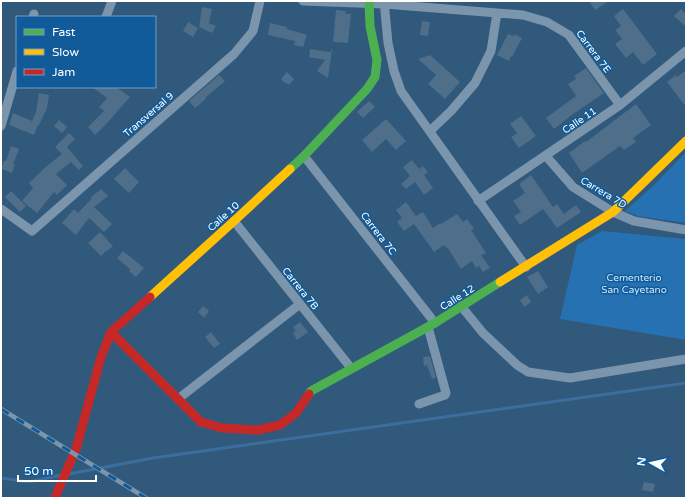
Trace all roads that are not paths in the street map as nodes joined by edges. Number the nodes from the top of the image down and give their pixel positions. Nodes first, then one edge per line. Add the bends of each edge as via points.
1 (112, 1) edge
2 (260, 1) edge
3 (303, 1) edge
4 (369, 2) edge
5 (384, 3) edge
6 (498, 14) junction
7 (106, 16) edge
8 (686, 51) edge
9 (16, 75) edge
10 (620, 105) junction
11 (1, 126) edge
12 (430, 131) junction
13 (686, 141) edge
14 (304, 156) junction
15 (546, 156) junction
16 (478, 201) junction
17 (1, 209) edge
18 (613, 212) junction
19 (234, 222) junction
20 (686, 230) edge
21 (526, 267) junction
22 (300, 304) junction
23 (461, 306) junction
24 (432, 325) junction
25 (112, 332) junction
26 (686, 359) edge
27 (351, 368) junction
28 (178, 399) junction
29 (418, 404) dead end
30 (56, 498) edge

1 - 7 street
2 - 17 street, Transversal 9 via 253,31 234,54 32,231
3 - 4 street, Carrera 7E
4 - 5 street, Carrera 7E
4 - 14 street, Calle 10 via 370,26 377,60 375,76 367,89
5 - 6 street, Carrera 7E
5 - 12 street via 388,43 401,91
6 - 10 street, Carrera 7E via 523,15 547,22 570,35
6 - 12 street via 491,51 475,83
8 - 10 street, Calle 11
9 - 11 street
10 - 15 street, Calle 11
12 - 16 street
13 - 18 street, Calle 12
14 - 19 street, Calle 10
14 - 24 street, Carrera 7C
15 - 16 street, Calle 11
15 - 18 street, Carrera 7D via 573,187
16 - 21 street
18 - 20 street, Carrera 7D via 634,220
18 - 21 street, Calle 12
19 - 22 street, Carrera 7B
19 - 25 street, Calle 10
21 - 23 street, Calle 12
22 - 27 street, Carrera 7B
22 - 28 street
23 - 24 street, Calle 12
23 - 26 street via 483,333 528,372 570,378
24 - 27 street, Calle 12
24 - 29 street, Carrera 7C via 446,393
25 - 28 street, Calle 12
25 - 30 street, Calle 10 via 101,357 76,449
27 - 28 street, Calle 12 via 311,391 296,413 280,425 258,430 222,428 201,422

